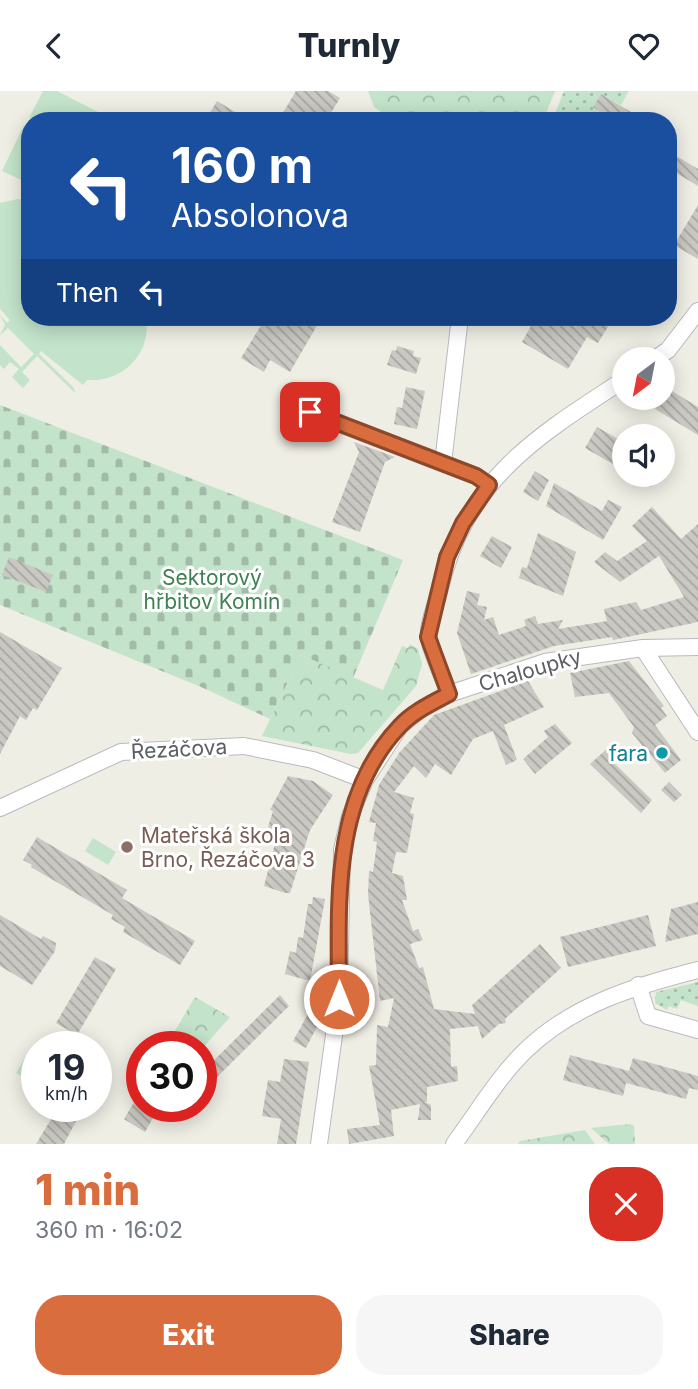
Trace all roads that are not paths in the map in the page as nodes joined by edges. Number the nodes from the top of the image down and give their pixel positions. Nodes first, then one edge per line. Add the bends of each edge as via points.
1 (698, 311) edge
2 (459, 326) edge
3 (670, 347) edge
4 (612, 388) edge
5 (290, 400) dead end
6 (443, 463) junction
7 (489, 485) junction
8 (698, 647) edge
9 (643, 648) junction
10 (449, 694) junction
11 (698, 732) edge
12 (365, 780) junction
13 (0, 808) edge
14 (698, 970) edge
15 (638, 985) junction
16 (698, 1030) edge
17 (319, 1144) edge
18 (454, 1144) edge

1 - 3 street
2 - 6 street
4 - 7 street via 522,450
5 - 6 street
6 - 7 street
7 - 10 street via 447,557 428,637
8 - 9 street, Chaloupky
9 - 10 street, Chaloupky via 545,661
9 - 11 street
10 - 12 street, Chaloupky via 400,726
12 - 13 street, Řezáčova via 313,759 244,746 121,752
12 - 17 street, Chaloupky via 342,849 339,999
14 - 15 street
15 - 16 street via 648,1016
15 - 18 street via 578,1012 526,1050

